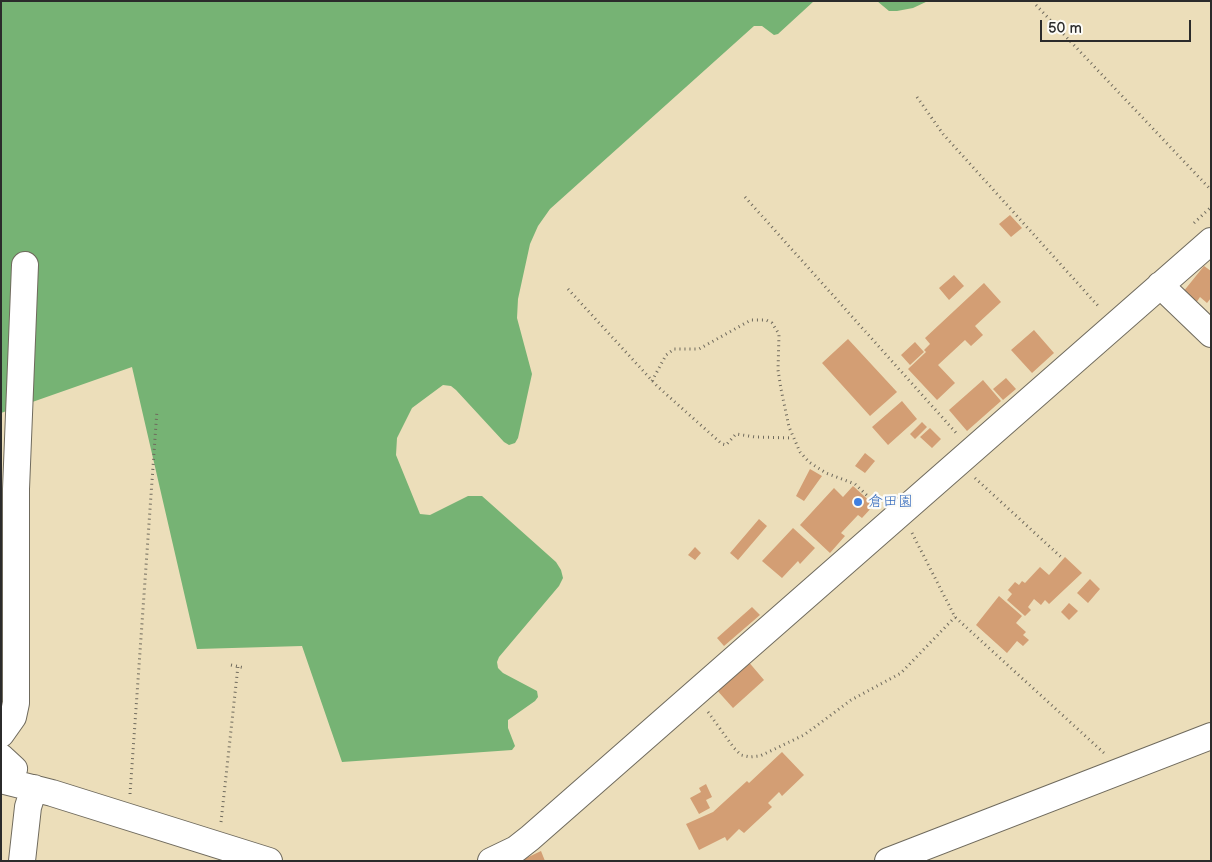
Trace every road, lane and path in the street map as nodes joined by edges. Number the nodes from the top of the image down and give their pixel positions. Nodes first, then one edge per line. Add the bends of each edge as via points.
1 (1036, 5) dead end
2 (917, 97) dead end
3 (1211, 190) edge
4 (745, 197) dead end
5 (1211, 241) edge
6 (25, 265) dead end
7 (1160, 285) junction
8 (568, 289) dead end
9 (1115, 325) junction
10 (1211, 334) edge
11 (652, 381) junction
12 (157, 410) dead end
13 (792, 438) junction
14 (965, 456) junction
15 (895, 517) junction
16 (1061, 557) dead end
17 (955, 617) junction
18 (231, 665) dead end
19 (238, 666) junction
20 (245, 668) dead end
21 (694, 694) junction
22 (1, 734) edge
23 (1211, 736) edge
24 (1, 757) edge
25 (1114, 774) junction
26 (15, 784) edge
27 (125, 816) junction
28 (216, 844) junction
29 (22, 861) edge
30 (269, 861) edge
31 (491, 861) edge
32 (888, 861) edge

1 - 3 path
2 - 9 path via 943,134
4 - 14 path
5 - 7 street
6 - 22 street via 16,490 16,703 13,717
7 - 9 street
7 - 10 street
8 - 11 path
9 - 14 street
11 - 13 path via 722,444 726,445 736,434
11 - 13 path via 670,352 699,348 751,320 766,320 779,334 779,379
12 - 27 path via 129,803
13 - 15 path via 809,462 826,473 855,484
14 - 15 street
14 - 16 path
15 - 17 path via 906,522
15 - 21 street
17 - 21 path via 901,672 851,700 804,735 760,756 750,758 741,755
17 - 25 path via 1107,755
18 - 19 path
19 - 20 path
19 - 28 path
21 - 31 street via 530,838
23 - 25 street
24 - 26 street via 14,769
25 - 32 street
26 - 27 street
26 - 29 street via 28,807
27 - 28 street
28 - 30 street

